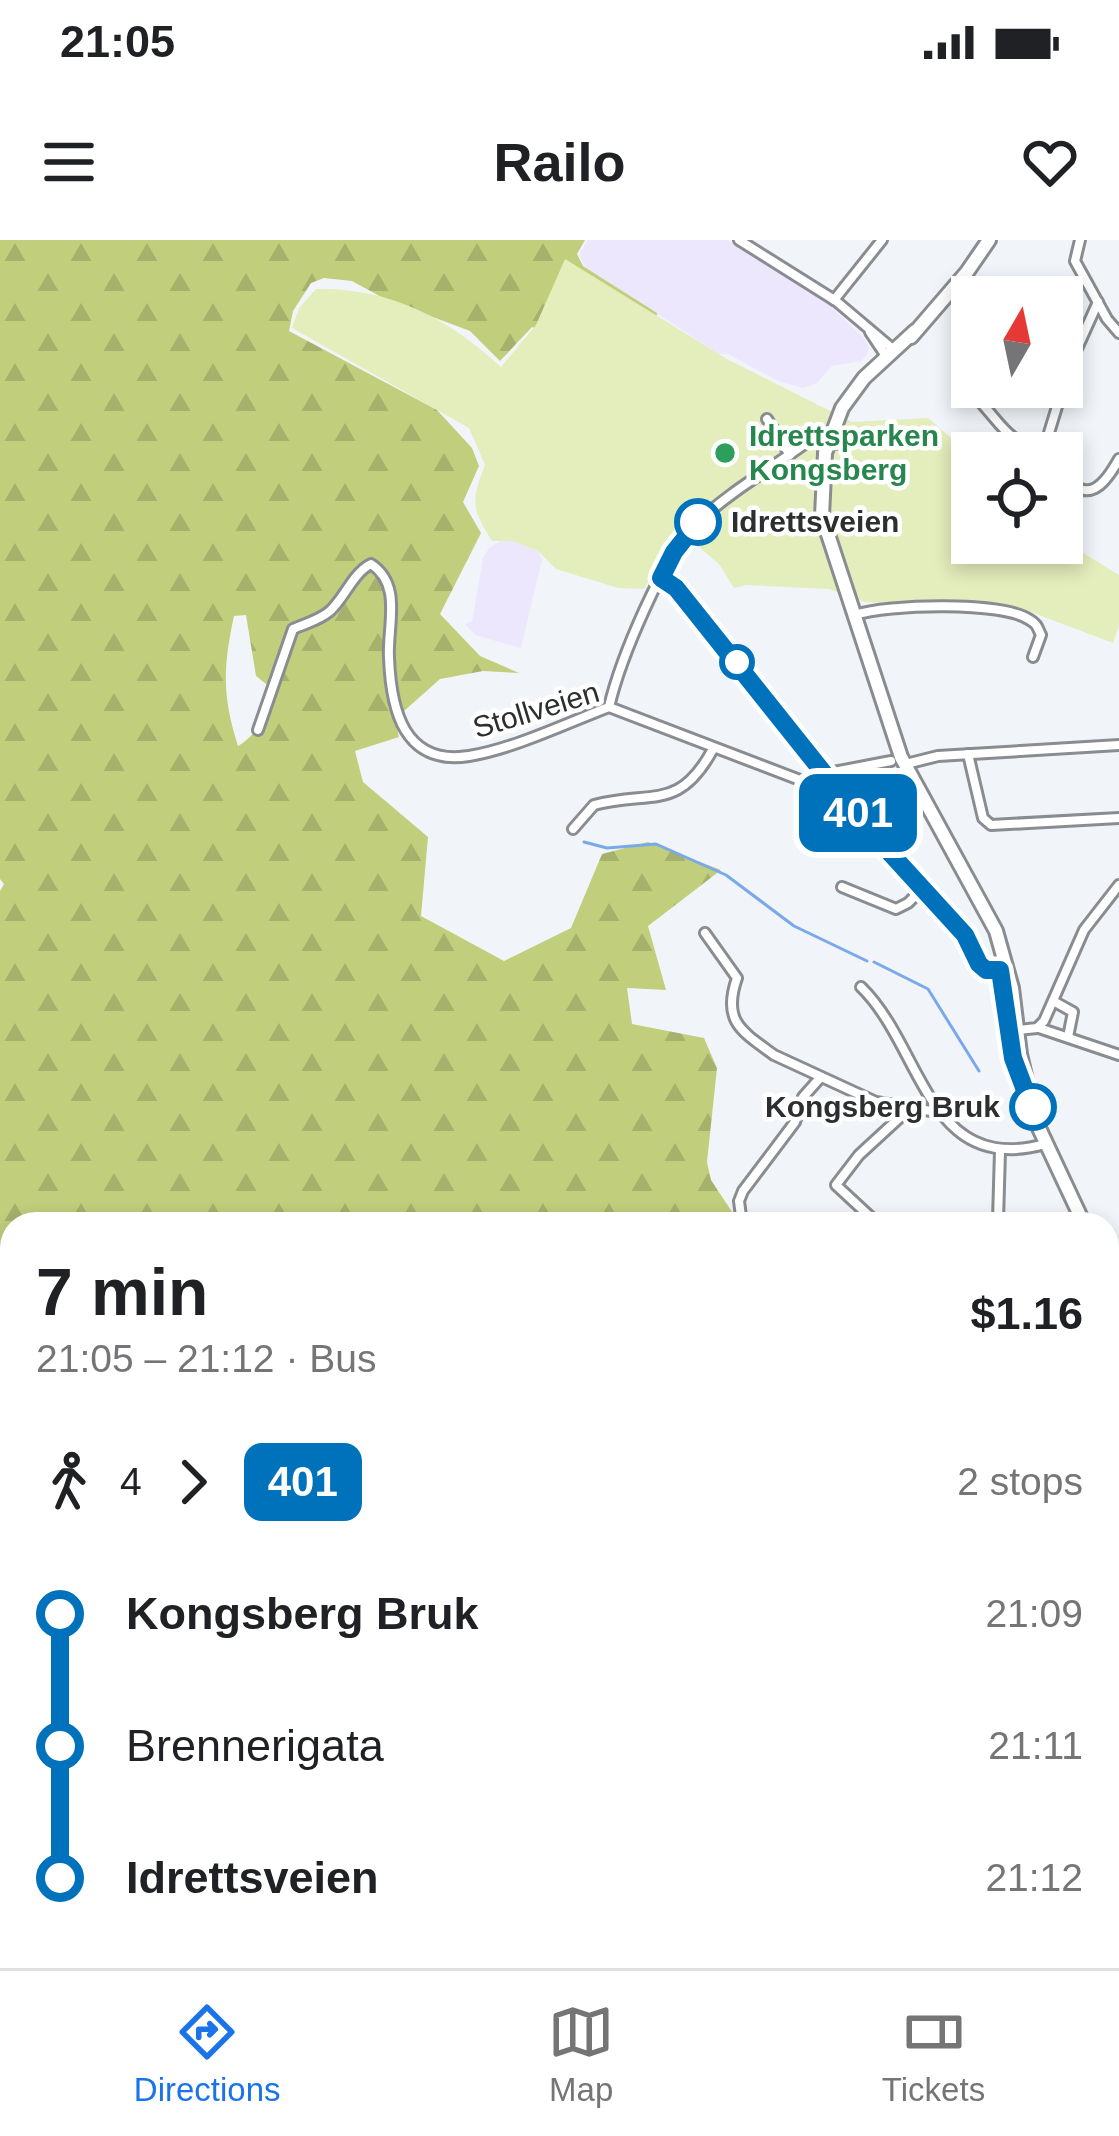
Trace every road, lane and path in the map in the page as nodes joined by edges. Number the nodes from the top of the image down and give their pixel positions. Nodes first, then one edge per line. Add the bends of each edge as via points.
1 (740, 240) edge
2 (882, 240) edge
3 (989, 240) edge
4 (1080, 240) edge
5 (835, 300) junction
6 (1098, 302) junction
7 (1083, 331) edge
8 (1119, 332) edge
9 (891, 353) junction
10 (984, 408) edge
11 (1053, 408) edge
12 (767, 419) dead end
13 (831, 443) junction
14 (790, 455) junction
15 (1119, 459) edge
16 (1083, 490) edge
17 (661, 578) junction
18 (854, 616) junction
19 (1033, 657) dead end
20 (609, 707) junction
21 (1119, 729) edge
22 (258, 730) dead end
23 (1118, 745) edge
24 (713, 749) junction
25 (968, 754) junction
26 (898, 763) junction
27 (823, 774) junction
28 (813, 785) junction
29 (1119, 818) edge
30 (573, 829) dead end
31 (870, 831) junction
32 (1119, 885) edge
33 (842, 887) dead end
34 (923, 888) junction
35 (706, 933) dead end
36 (1004, 969) junction
37 (861, 987) dead end
38 (1055, 1002) junction
39 (1037, 1028) junction
40 (1013, 1031) junction
41 (1068, 1037) junction
42 (1119, 1055) edge
43 (821, 1078) junction
44 (910, 1109) junction
45 (937, 1112) junction
46 (1046, 1144) junction
47 (1000, 1151) junction
48 (740, 1212) edge
49 (864, 1212) edge
50 (1001, 1212) edge
51 (1078, 1212) edge

1 - 5 street
2 - 5 street
3 - 9 main road
4 - 6 street via 1075,261
5 - 9 street
6 - 7 street
6 - 8 street
9 - 13 main road
10 - 11 street via 1009,437 1042,447
12 - 14 street
13 - 14 street via 814,438
13 - 18 main road via 834,553
14 - 17 street via 700,520
15 - 16 street via 1102,486
17 - 20 street
17 - 27 street
18 - 19 street via 924,606 1012,613 1037,626
18 - 26 main road
20 - 22 street, Stollveien via 466,757 417,746 404,731 390,674 388,585 371,564 316,622 293,629
20 - 24 street, Stollveien
21 - 23 street
23 - 25 street
24 - 28 street, Stollveien
24 - 30 street via 678,791 594,806
25 - 26 street
25 - 29 street via 991,825
26 - 27 street
26 - 36 main road via 984,906
27 - 28 street
27 - 31 street
28 - 31 street, Stollveien
31 - 34 street
32 - 38 street via 1070,955
33 - 34 street via 896,909
34 - 36 street via 982,968
35 - 43 street via 737,978 730,1015 775,1055
36 - 40 main road
37 - 45 street
38 - 39 street
38 - 41 street via 1073,1012
39 - 40 street
39 - 41 street
40 - 46 main road via 1018,1076
41 - 42 street
43 - 44 street
43 - 48 street via 743,1191
44 - 45 street
44 - 49 street via 836,1185
45 - 47 street
46 - 47 street
46 - 51 main road
47 - 50 street

